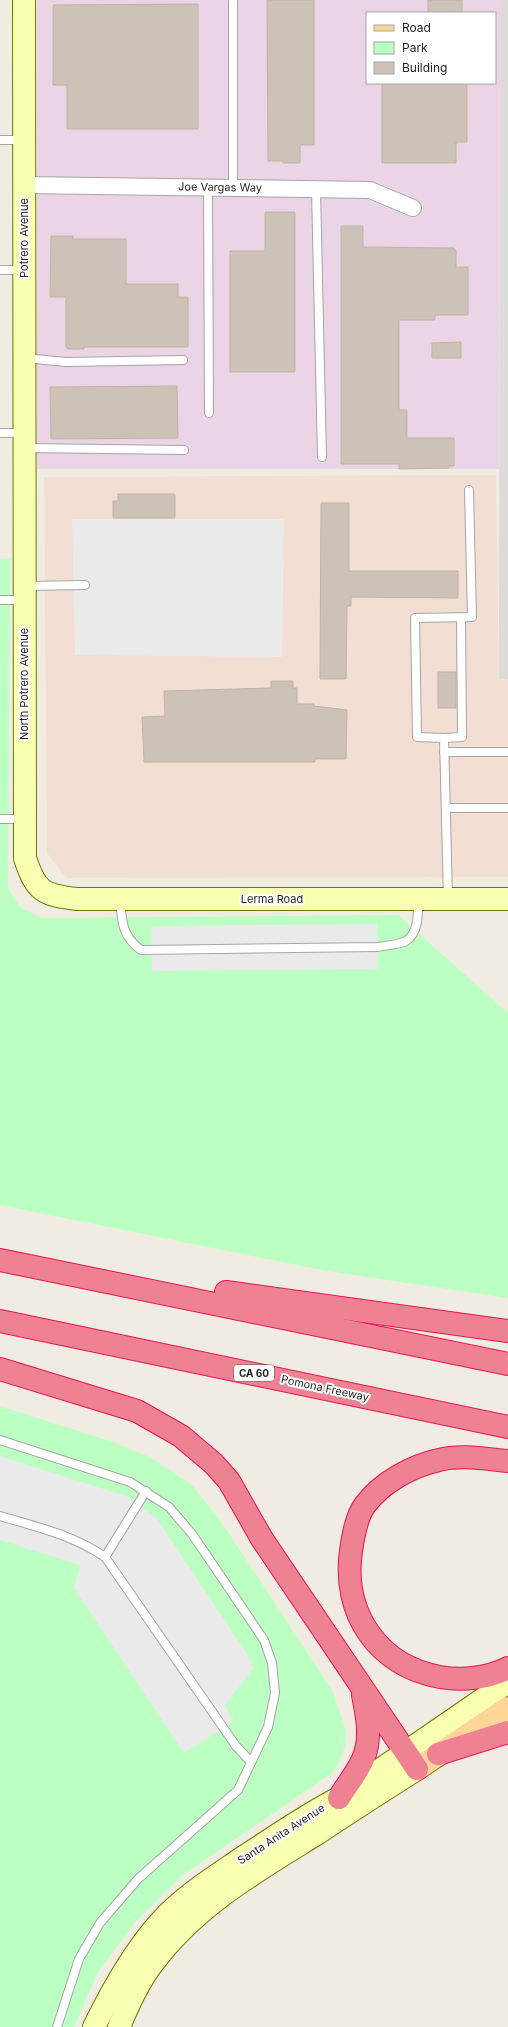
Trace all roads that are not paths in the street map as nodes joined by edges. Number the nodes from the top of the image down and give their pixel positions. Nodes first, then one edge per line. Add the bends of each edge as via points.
1 (24, 0) edge
2 (233, 2) dead end
3 (0, 140) edge
4 (24, 140) junction
5 (24, 185) junction
6 (208, 186) junction
7 (233, 187) junction
8 (316, 189) junction
9 (413, 208) dead end
10 (0, 270) edge
11 (24, 270) junction
12 (24, 358) junction
13 (183, 360) dead end
14 (209, 412) dead end
15 (0, 433) edge
16 (24, 441) junction
17 (184, 450) dead end
18 (322, 458) dead end
19 (24, 476) joint
20 (469, 490) dead end
21 (85, 585) dead end
22 (24, 593) junction
23 (0, 600) edge
24 (461, 618) junction
25 (444, 738) junction
26 (444, 752) junction
27 (508, 752) edge
28 (446, 808) junction
29 (508, 808) edge
30 (0, 819) edge
31 (25, 819) junction
32 (39, 888) joint
33 (120, 899) junction
34 (418, 899) junction
35 (448, 899) junction
36 (508, 899) edge
37 (8, 1261) edge
38 (0, 1321) edge
39 (508, 1331) edge
40 (508, 1364) edge
41 (0, 1369) edge
42 (508, 1426) edge
43 (0, 1440) edge
44 (508, 1461) edge
45 (146, 1491) junction
46 (0, 1516) edge
47 (106, 1557) junction
48 (508, 1668) edge
49 (508, 1682) edge
50 (361, 1686) junction
51 (508, 1708) edge
52 (508, 1732) edge
53 (438, 1754) junction
54 (411, 1761) junction
55 (251, 1762) junction
56 (339, 1798) junction
57 (57, 2027) edge
58 (94, 2027) edge
59 (119, 2027) edge

1 - 4 street, Potrero Avenue
2 - 7 lane
3 - 4 lane
4 - 5 street, Potrero Avenue
5 - 6 street, Joe Vargas Way
5 - 11 street, Potrero Avenue
6 - 7 street, Joe Vargas Way
6 - 14 lane
7 - 8 street, Joe Vargas Way
8 - 9 street, Joe Vargas Way via 370,190
8 - 18 lane
10 - 11 lane
11 - 12 street, Potrero Avenue
12 - 13 lane via 66,362
12 - 16 street, Potrero Avenue
15 - 16 lane
16 - 17 lane
16 - 19 street, Potrero Avenue
19 - 22 street, North Potrero Avenue
20 - 24 lane via 472,617
21 - 22 lane
22 - 23 lane
22 - 31 street, North Potrero Avenue
24 - 25 lane via 462,738
24 - 25 lane via 415,618 417,737
25 - 26 lane
26 - 27 lane
26 - 28 lane
28 - 29 lane
28 - 35 lane
30 - 31 lane
31 - 32 street, North Potrero Avenue via 25,858 31,877
32 - 33 street, Lerma Road via 54,896
33 - 34 street, Lerma Road
33 - 34 lane via 123,923 129,941 141,950 378,947 406,942 415,931
34 - 35 street, Lerma Road
35 - 36 street, Lerma Road
37 - 39 highway
37 - 40 highway
38 - 42 highway, Pomona Freeway / CA 60
41 - 50 highway via 137,1411 161,1423 198,1449 229,1481 262,1539
43 - 45 lane via 130,1482
44 - 48 highway via 472,1457 439,1459 407,1471 385,1486 365,1506 353,1536 348,1568 353,1602 363,1625 376,1645 409,1668 427,1675 452,1679 483,1677
45 - 47 lane
45 - 55 lane via 169,1507 192,1534 264,1640 272,1663 275,1693 268,1727
46 - 47 lane via 65,1535 90,1546
47 - 55 lane via 236,1746
49 - 54 street, Santa Anita Avenue
50 - 54 highway
50 - 56 highway via 368,1718 366,1748 363,1758
51 - 53 main road, Santa Anita Avenue
52 - 53 highway
53 - 54 main road, Santa Anita Avenue
54 - 56 street, Santa Anita Avenue
54 - 59 street, Santa Anita Avenue via 209,1904 178,1933 152,1964 130,2001
55 - 57 lane via 238,1790 138,1879 100,1923 79,1959
56 - 58 street, Santa Anita Avenue via 309,1814 198,1888 161,1922 132,1960

